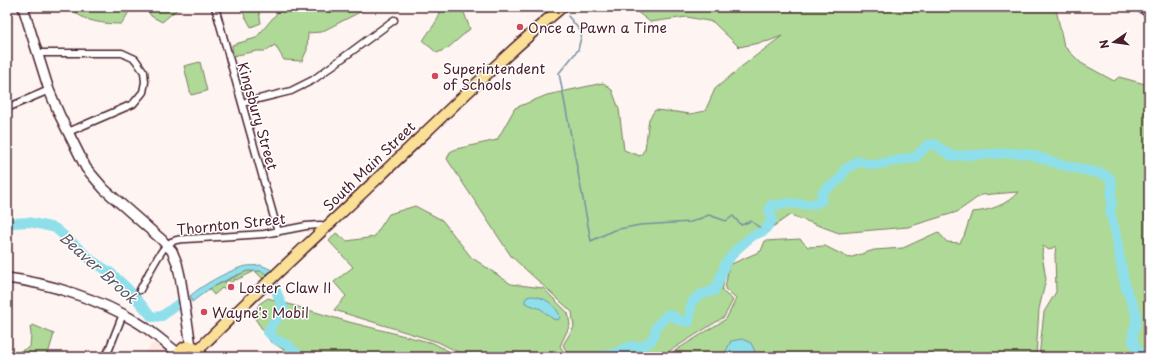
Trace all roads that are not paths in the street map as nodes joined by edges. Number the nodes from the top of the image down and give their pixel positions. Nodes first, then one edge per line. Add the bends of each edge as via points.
1 (23, 7) edge
2 (215, 7) edge
3 (562, 7) edge
4 (1138, 7) edge
5 (1149, 14) edge
6 (394, 20) dead end
7 (37, 53) junction
8 (49, 90) junction
9 (242, 103) junction
10 (7, 108) edge
11 (68, 132) junction
12 (327, 226) junction
13 (278, 232) junction
14 (167, 245) junction
15 (7, 278) edge
16 (140, 290) dead end
17 (123, 314) junction
18 (197, 351) edge
19 (178, 355) edge
20 (106, 357) edge

1 - 7 street
2 - 9 street, Kingsbury Street
3 - 12 main road, South Main Street
4 - 5 street
6 - 9 street via 307,83 291,91
7 - 8 street
7 - 11 street via 122,53 135,59 144,72 143,92 133,104
8 - 10 street
8 - 11 street
9 - 13 street, Kingsbury Street
11 - 14 street via 82,161 97,183
12 - 13 street, Thornton Street via 306,226
12 - 18 main road, South Main Street
13 - 14 street, Thornton Street via 186,238
14 - 16 street, Thornton Street
14 - 18 street via 178,269
15 - 17 street via 62,291
17 - 19 street via 139,323
17 - 20 street
18 - 19 main road, South Main Street via 184,348

